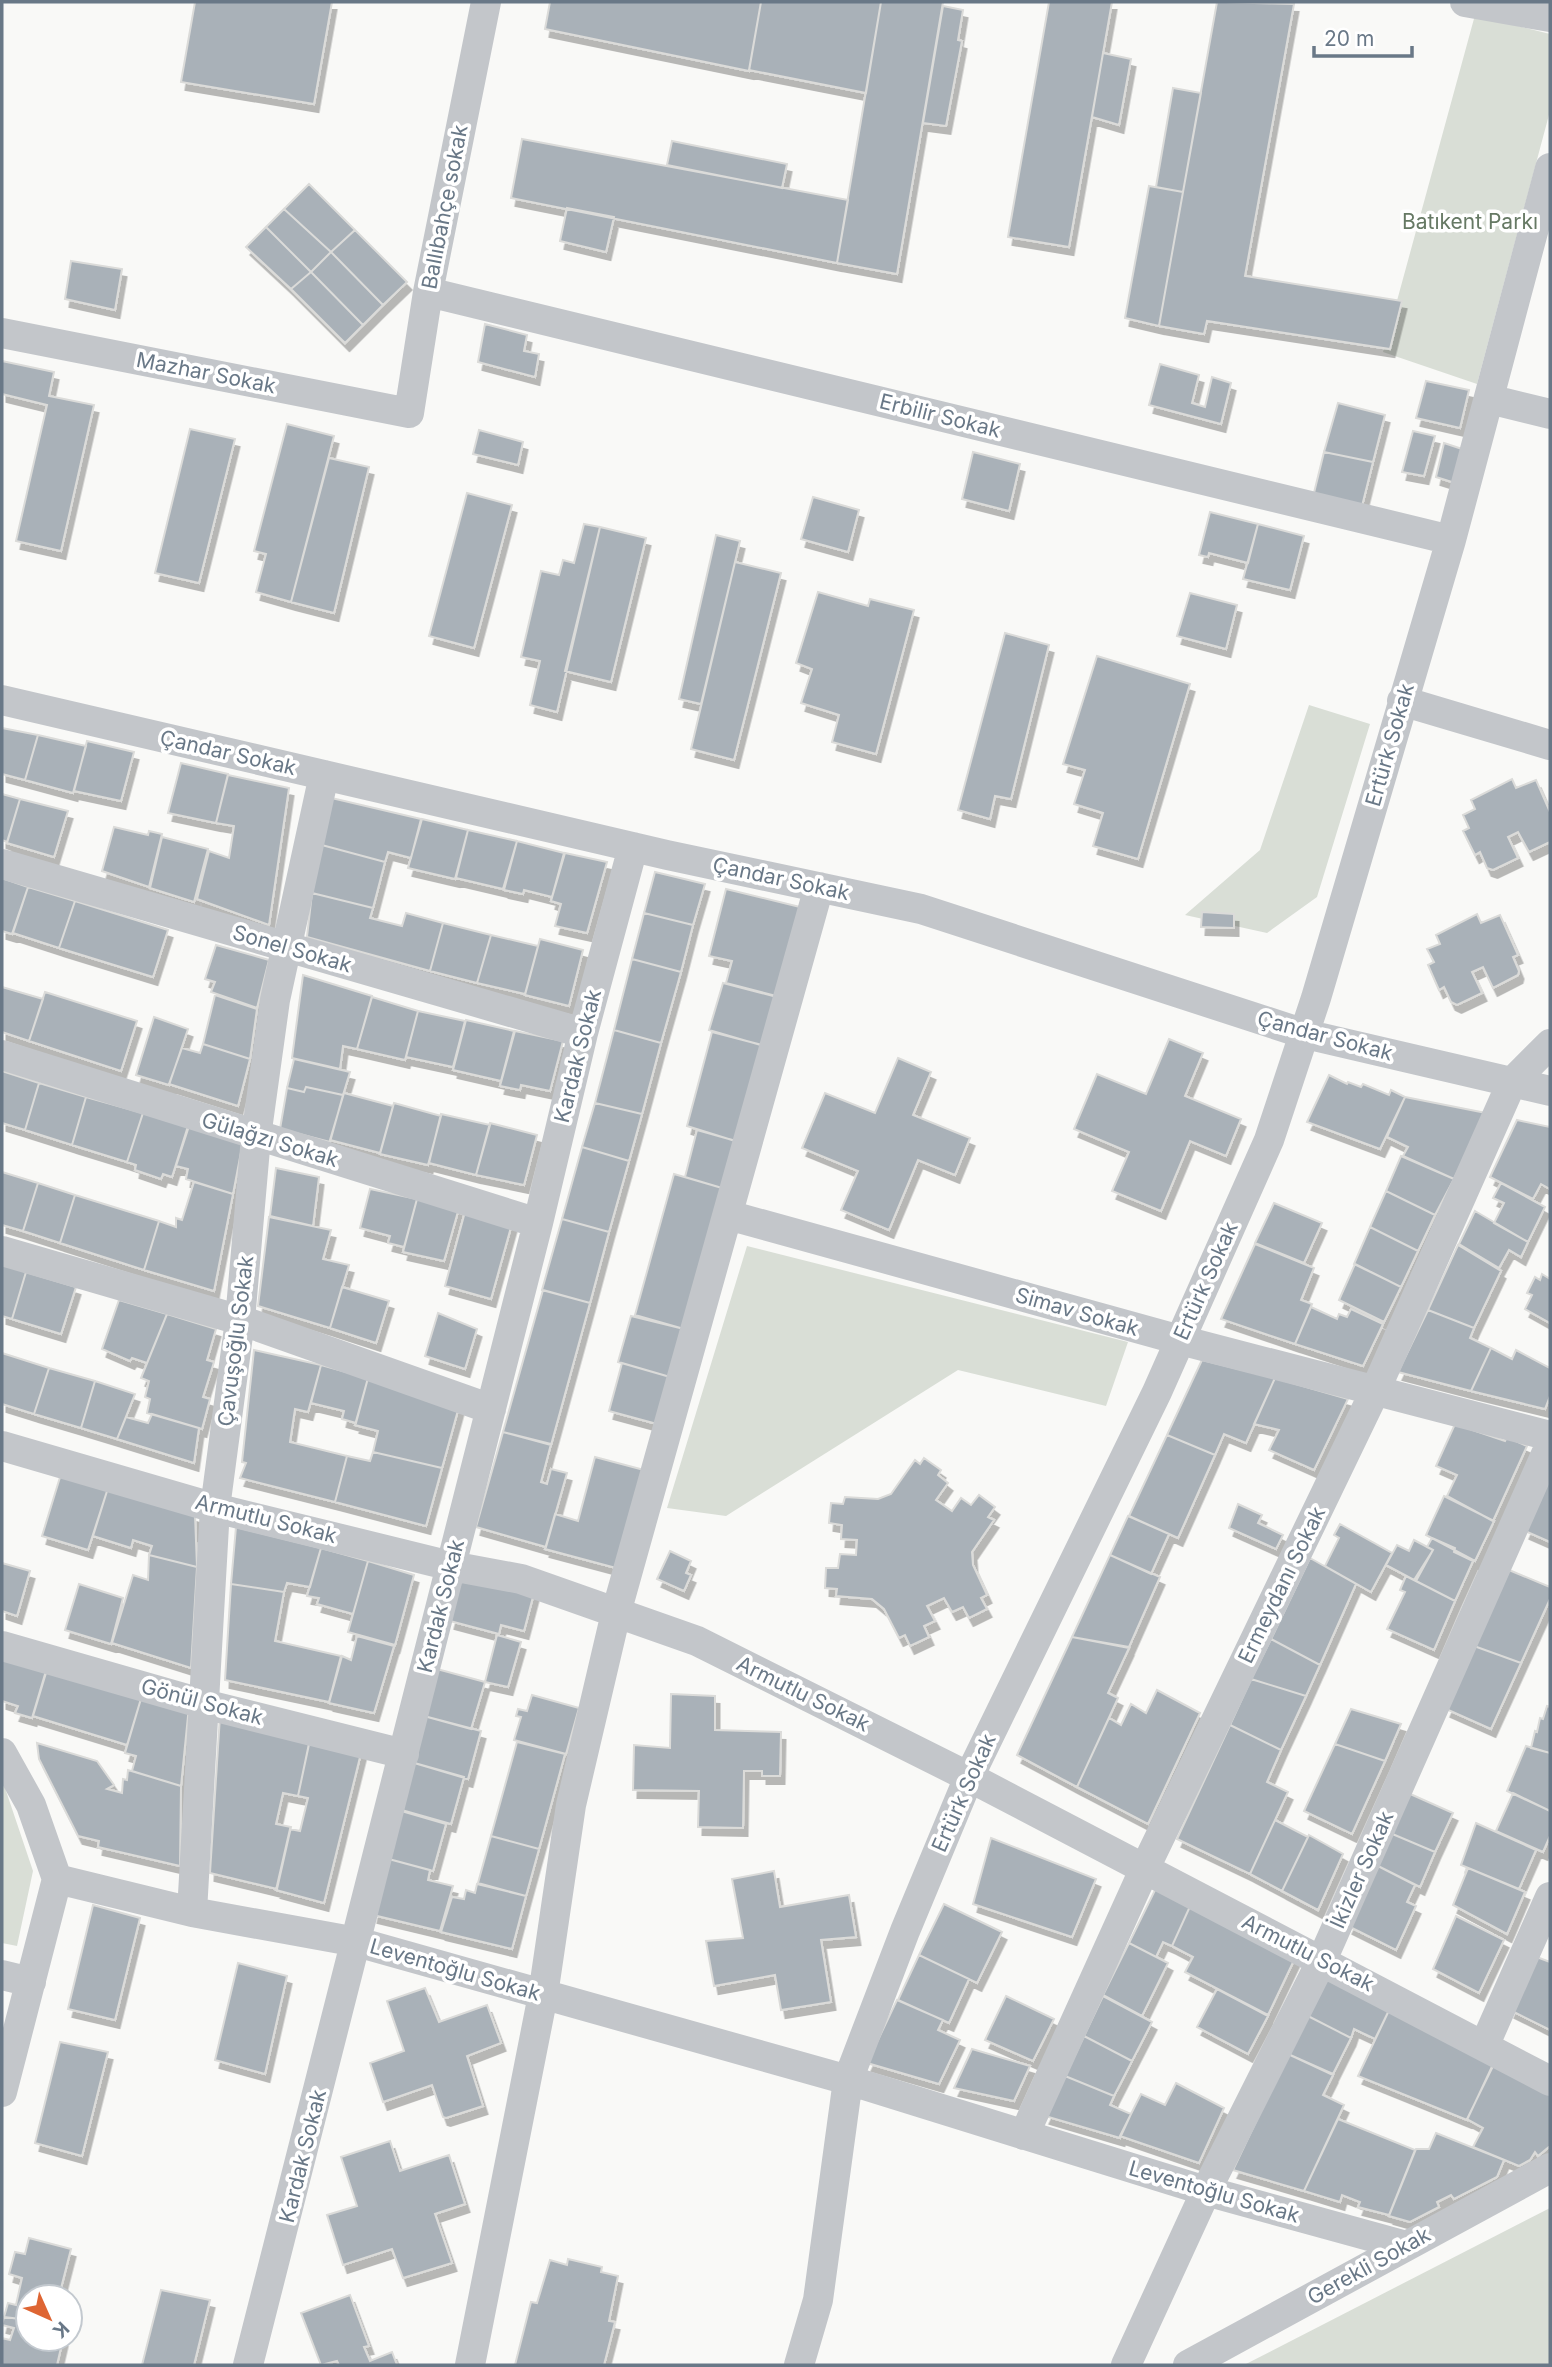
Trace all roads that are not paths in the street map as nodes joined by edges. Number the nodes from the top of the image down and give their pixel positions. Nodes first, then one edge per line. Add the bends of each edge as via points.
1 (486, 2) edge
2 (1465, 2) edge
3 (1550, 18) edge
4 (1550, 168) edge
5 (428, 292) junction
6 (2, 333) edge
7 (1489, 399) junction
8 (410, 413) joint
9 (1550, 414) edge
10 (1451, 540) junction
11 (2, 700) edge
12 (1402, 701) junction
13 (1550, 745) edge
14 (324, 775) junction
15 (633, 847) junction
16 (2, 864) edge
17 (818, 887) junction
18 (288, 948) junction
19 (583, 1033) junction
20 (1304, 1034) junction
21 (1550, 1044) edge
22 (2, 1055) edge
23 (1512, 1082) junction
24 (1550, 1091) edge
25 (256, 1137) junction
26 (728, 1215) junction
27 (538, 1223) junction
28 (2, 1251) edge
29 (240, 1320) junction
30 (1180, 1340) junction
31 (1375, 1391) junction
32 (491, 1409) junction
33 (1550, 1436) edge
34 (2, 1446) edge
35 (1550, 1446) edge
36 (215, 1507) junction
37 (452, 1566) junction
38 (616, 1613) junction
39 (2, 1646) edge
40 (204, 1704) junction
41 (2, 1753) edge
42 (404, 1754) junction
43 (969, 1777) junction
44 (1145, 1868) junction
45 (57, 1880) junction
46 (1550, 1897) edge
47 (191, 1913) junction
48 (357, 1942) junction
49 (1322, 1960) junction
50 (2, 1975) edge
51 (31, 1982) junction
52 (543, 1995) junction
53 (1485, 2044) junction
54 (848, 2080) junction
55 (1550, 2081) edge
56 (2, 2092) edge
57 (1024, 2135) junction
58 (1550, 2168) edge
59 (1206, 2191) junction
60 (1406, 2246) junction
61 (248, 2365) edge
62 (470, 2365) edge
63 (799, 2365) edge
64 (1126, 2365) edge
65 (1188, 2365) edge

1 - 5 street, Ballıbahçe sokak
2 - 3 street
4 - 7 street, Ertürk Sokak
5 - 8 street, Ballıbahçe sokak
5 - 10 street, Erbilir Sokak
6 - 8 street, Mazhar Sokak
7 - 9 street
7 - 10 street, Ertürk Sokak
10 - 12 street, Ertürk Sokak
11 - 14 street, Çandar Sokak
12 - 13 street
12 - 20 street, Ertürk Sokak
14 - 15 street, Çandar Sokak
14 - 18 street, Çavuşoğlu Sokak
15 - 17 street, Çandar Sokak
15 - 19 street, Kardak Sokak
16 - 18 street, Sonel Sokak
17 - 20 street, Çandar Sokak via 921,909
17 - 26 street
18 - 19 street, Sonel Sokak
18 - 25 street, Çavuşoğlu Sokak via 275,1000
19 - 27 street, Kardak Sokak
20 - 23 street, Çandar Sokak
20 - 30 street, Ertürk Sokak via 1269,1139
21 - 23 street, Ermeydanı Sokak
22 - 25 street, Gülağzı Sokak
23 - 24 street, Çandar Sokak
23 - 31 street, Ermeydanı Sokak
25 - 27 street, Gülağzı Sokak
25 - 29 street, Çavuşoğlu Sokak
26 - 30 street, Simav Sokak
26 - 38 street
27 - 32 street, Kardak Sokak
28 - 29 street
29 - 32 street
29 - 36 street, Çavuşoğlu Sokak
30 - 31 street, Simav Sokak
30 - 43 street, Ertürk Sokak
31 - 33 street, Simav Sokak
31 - 44 street, Ermeydanı Sokak
32 - 37 street, Kardak Sokak
34 - 36 street, Armutlu Sokak
35 - 49 street, İkizler Sokak
36 - 37 street, Armutlu Sokak
36 - 40 street, Çavuşoğlu Sokak
37 - 38 street, Armutlu Sokak via 521,1579
37 - 42 street, Kardak Sokak
38 - 43 street, Armutlu Sokak via 697,1642
38 - 52 street via 571,1805
39 - 40 street, Gönül Sokak
40 - 42 street, Gönül Sokak
40 - 47 street, Çavuşoğlu Sokak
41 - 45 street via 31,1805
42 - 48 street, Kardak Sokak
43 - 44 street, Armutlu Sokak
43 - 54 street, Ertürk Sokak
44 - 49 street, Armutlu Sokak
44 - 57 street, Ermeydanı Sokak
45 - 47 street, Leventoğlu Sokak
45 - 51 street
46 - 53 street
47 - 48 street, Leventoğlu Sokak
48 - 52 street, Leventoğlu Sokak
48 - 61 street, Kardak Sokak
49 - 53 street, Armutlu Sokak
49 - 59 street, İkizler Sokak
50 - 51 street
51 - 56 street
52 - 54 street, Leventoğlu Sokak
52 - 62 street
53 - 55 street, Armutlu Sokak
54 - 57 street, Leventoğlu Sokak
54 - 63 street, Ertürk Sokak via 818,2300
57 - 59 street, Leventoğlu Sokak
58 - 60 street, Gerekli Sokak
59 - 60 street, Leventoğlu Sokak
59 - 64 street, İkizler Sokak
60 - 65 street, Gerekli Sokak

